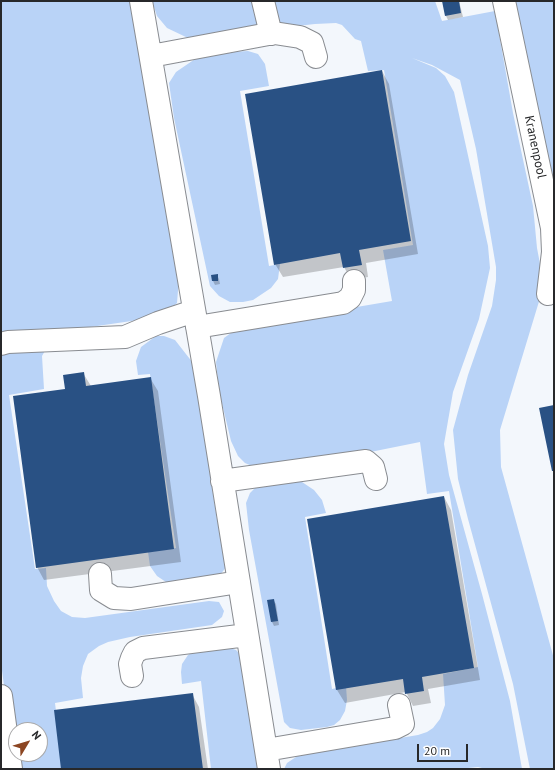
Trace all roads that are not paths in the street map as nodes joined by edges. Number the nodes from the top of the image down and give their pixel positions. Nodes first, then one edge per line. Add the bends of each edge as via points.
1 (141, 1) edge
2 (263, 1) edge
3 (504, 1) edge
4 (271, 34) junction
5 (151, 56) junction
6 (316, 57) dead end
7 (354, 281) dead end
8 (548, 294) dead end
9 (195, 319) junction
10 (1, 344) edge
11 (376, 479) dead end
12 (222, 481) junction
13 (100, 574) dead end
14 (239, 582) junction
15 (247, 635) junction
16 (132, 676) dead end
17 (1, 696) edge
18 (399, 705) dead end
19 (267, 759) edge
20 (11, 769) edge

1 - 5 street
2 - 4 street
3 - 8 street, Kranenpool via 552,228 553,252
4 - 5 street
4 - 6 street via 300,37 312,44
5 - 9 street
7 - 9 street via 354,290 350,298 343,303
9 - 10 street via 158,323 125,337
9 - 12 street
11 - 12 street via 373,467 366,461
12 - 14 street
13 - 14 street via 102,590 114,598 131,599
14 - 15 street
15 - 16 street via 143,648 135,652 132,658
15 - 19 street
17 - 20 street
18 - 19 street via 403,724 395,728

